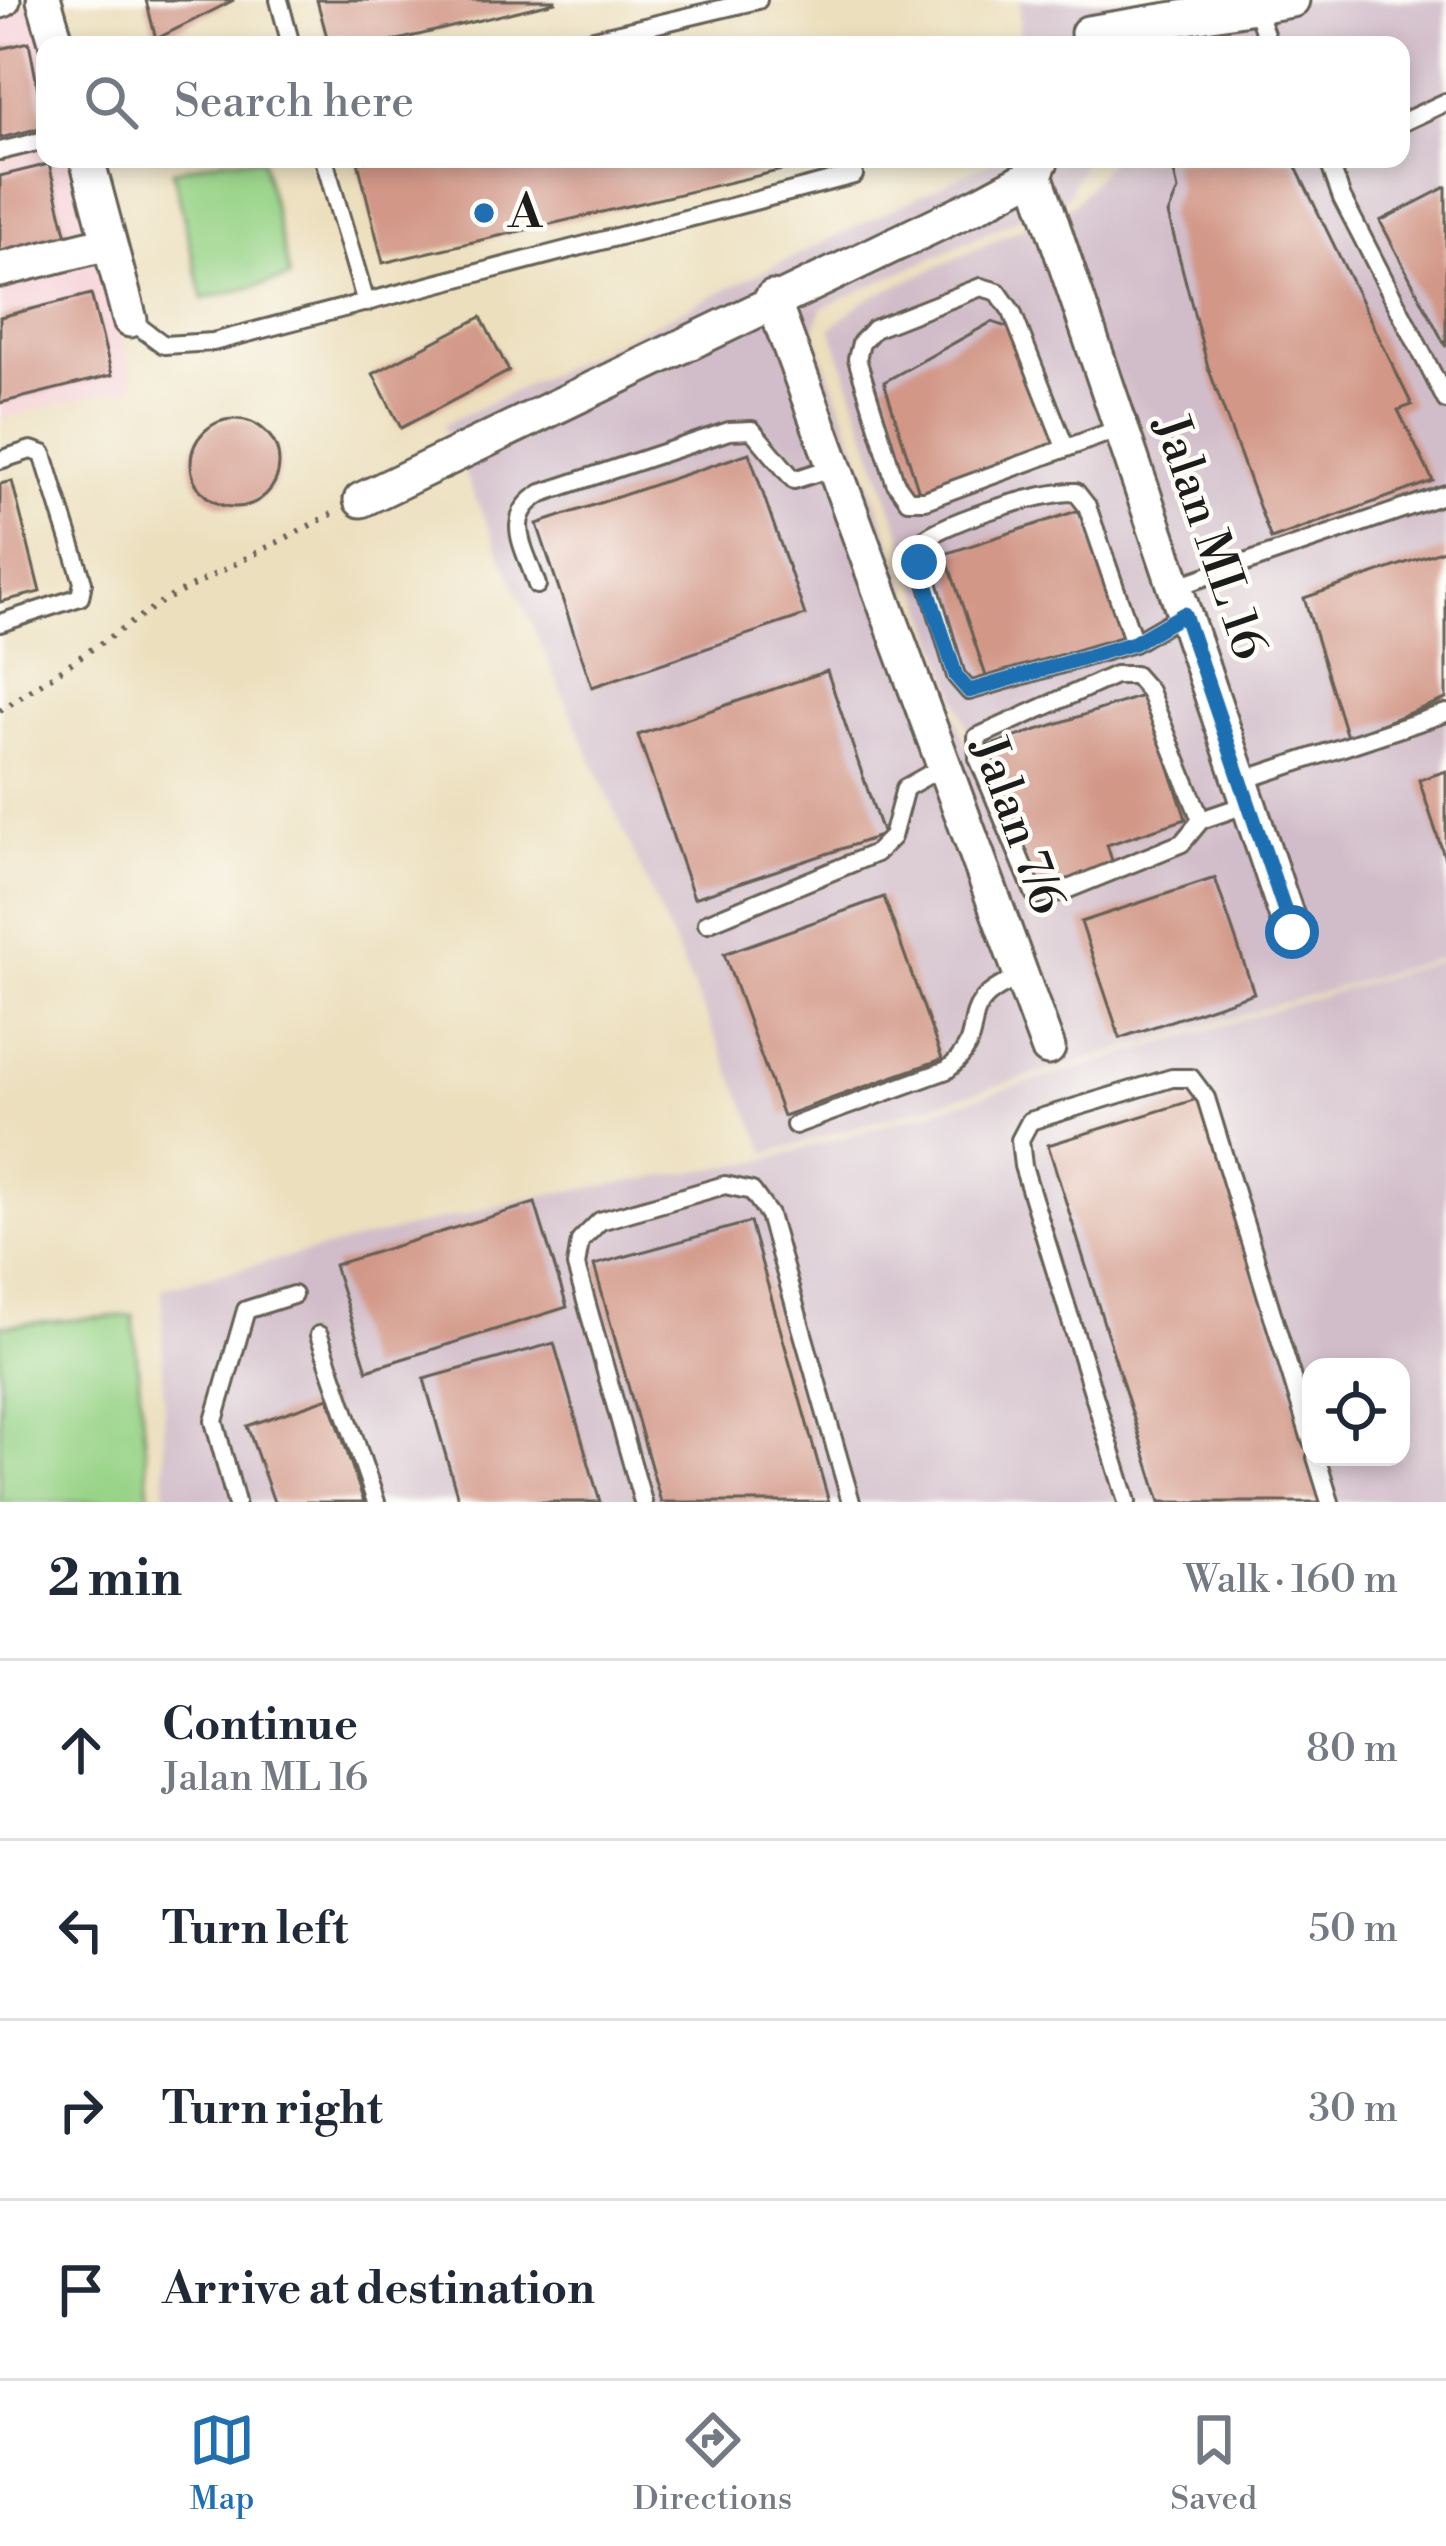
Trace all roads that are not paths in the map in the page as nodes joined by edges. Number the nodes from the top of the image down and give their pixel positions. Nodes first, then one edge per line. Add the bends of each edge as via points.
1 (44, 0) edge
2 (279, 0) edge
3 (758, 0) edge
4 (1292, 0) edge
5 (1254, 4) edge
6 (1086, 26) edge
7 (54, 36) edge
8 (289, 36) edge
9 (607, 36) edge
10 (1266, 36) edge
11 (1446, 102) edge
12 (1410, 119) edge
13 (36, 142) edge
14 (0, 151) edge
15 (89, 168) edge
16 (327, 168) edge
17 (1034, 168) edge
18 (1039, 168) edge
19 (1335, 168) edge
20 (854, 175) dead end
21 (108, 243) junction
22 (0, 270) edge
23 (772, 298) junction
24 (366, 303) junction
25 (130, 320) joint
26 (1446, 400) edge
27 (1121, 428) junction
28 (1065, 447) junction
29 (0, 460) edge
30 (834, 467) junction
31 (1446, 494) edge
32 (361, 500) road end
33 (537, 585) dead end
34 (1180, 600) junction
35 (0, 623) edge
36 (1134, 643) junction
37 (1446, 713) edge
38 (944, 766) junction
39 (1244, 792) junction
40 (1201, 820) junction
41 (707, 923) dead end
42 (1292, 932) dead end
43 (1021, 977) junction
44 (1048, 1048) dead end
45 (795, 1125) dead end
46 (293, 1294) dead end
47 (319, 1334) dead end
48 (1302, 1411) edge
49 (1319, 1466) edge
50 (236, 1502) edge
51 (376, 1502) edge
52 (643, 1502) edge
53 (851, 1502) edge
54 (1127, 1502) edge
55 (1330, 1502) edge

1 - 7 street
2 - 8 lane
3 - 9 lane
4 - 5 street
5 - 6 street
5 - 10 lane
11 - 12 lane
13 - 14 lane
15 - 21 street
16 - 24 lane
17 - 23 street
18 - 27 street, Jalan ML 16
19 - 26 lane via 1342,198
20 - 24 lane
21 - 22 street
21 - 25 street
23 - 30 street, Jalan 7/6
23 - 32 street
24 - 25 lane via 213,342 164,345
27 - 28 lane
27 - 34 street, Jalan ML 16
28 - 28 lane via 908,500 895,482 857,359 861,343 874,329 981,287 998,292
29 - 35 lane via 44,454 83,581 80,598
30 - 33 lane via 794,480 752,430 729,431 542,493 523,504 517,520
30 - 38 street, Jalan 7/6
31 - 34 lane
34 - 36 lane
34 - 39 street, Jalan ML 16
36 - 36 lane via 969,691 956,676 916,546 1003,508 1076,492
37 - 39 lane
38 - 41 lane via 905,788 892,837 877,853
38 - 43 street, Jalan 7/6
39 - 40 lane
39 - 42 street, Jalan ML 16
40 - 40 lane via 1182,843 1035,896 978,758 977,737 1115,675 1135,675 1149,691
43 - 44 street, Jalan 7/6
43 - 45 lane via 981,998 972,1039 947,1070
46 - 50 lane via 246,1310 238,1328 214,1420
47 - 51 lane
48 - 54 lane via 1206,1098 1191,1078 1030,1121 1020,1140 1023,1166
49 - 55 lane
52 - 53 lane via 576,1266 580,1241 600,1221 725,1185 752,1191 769,1214

